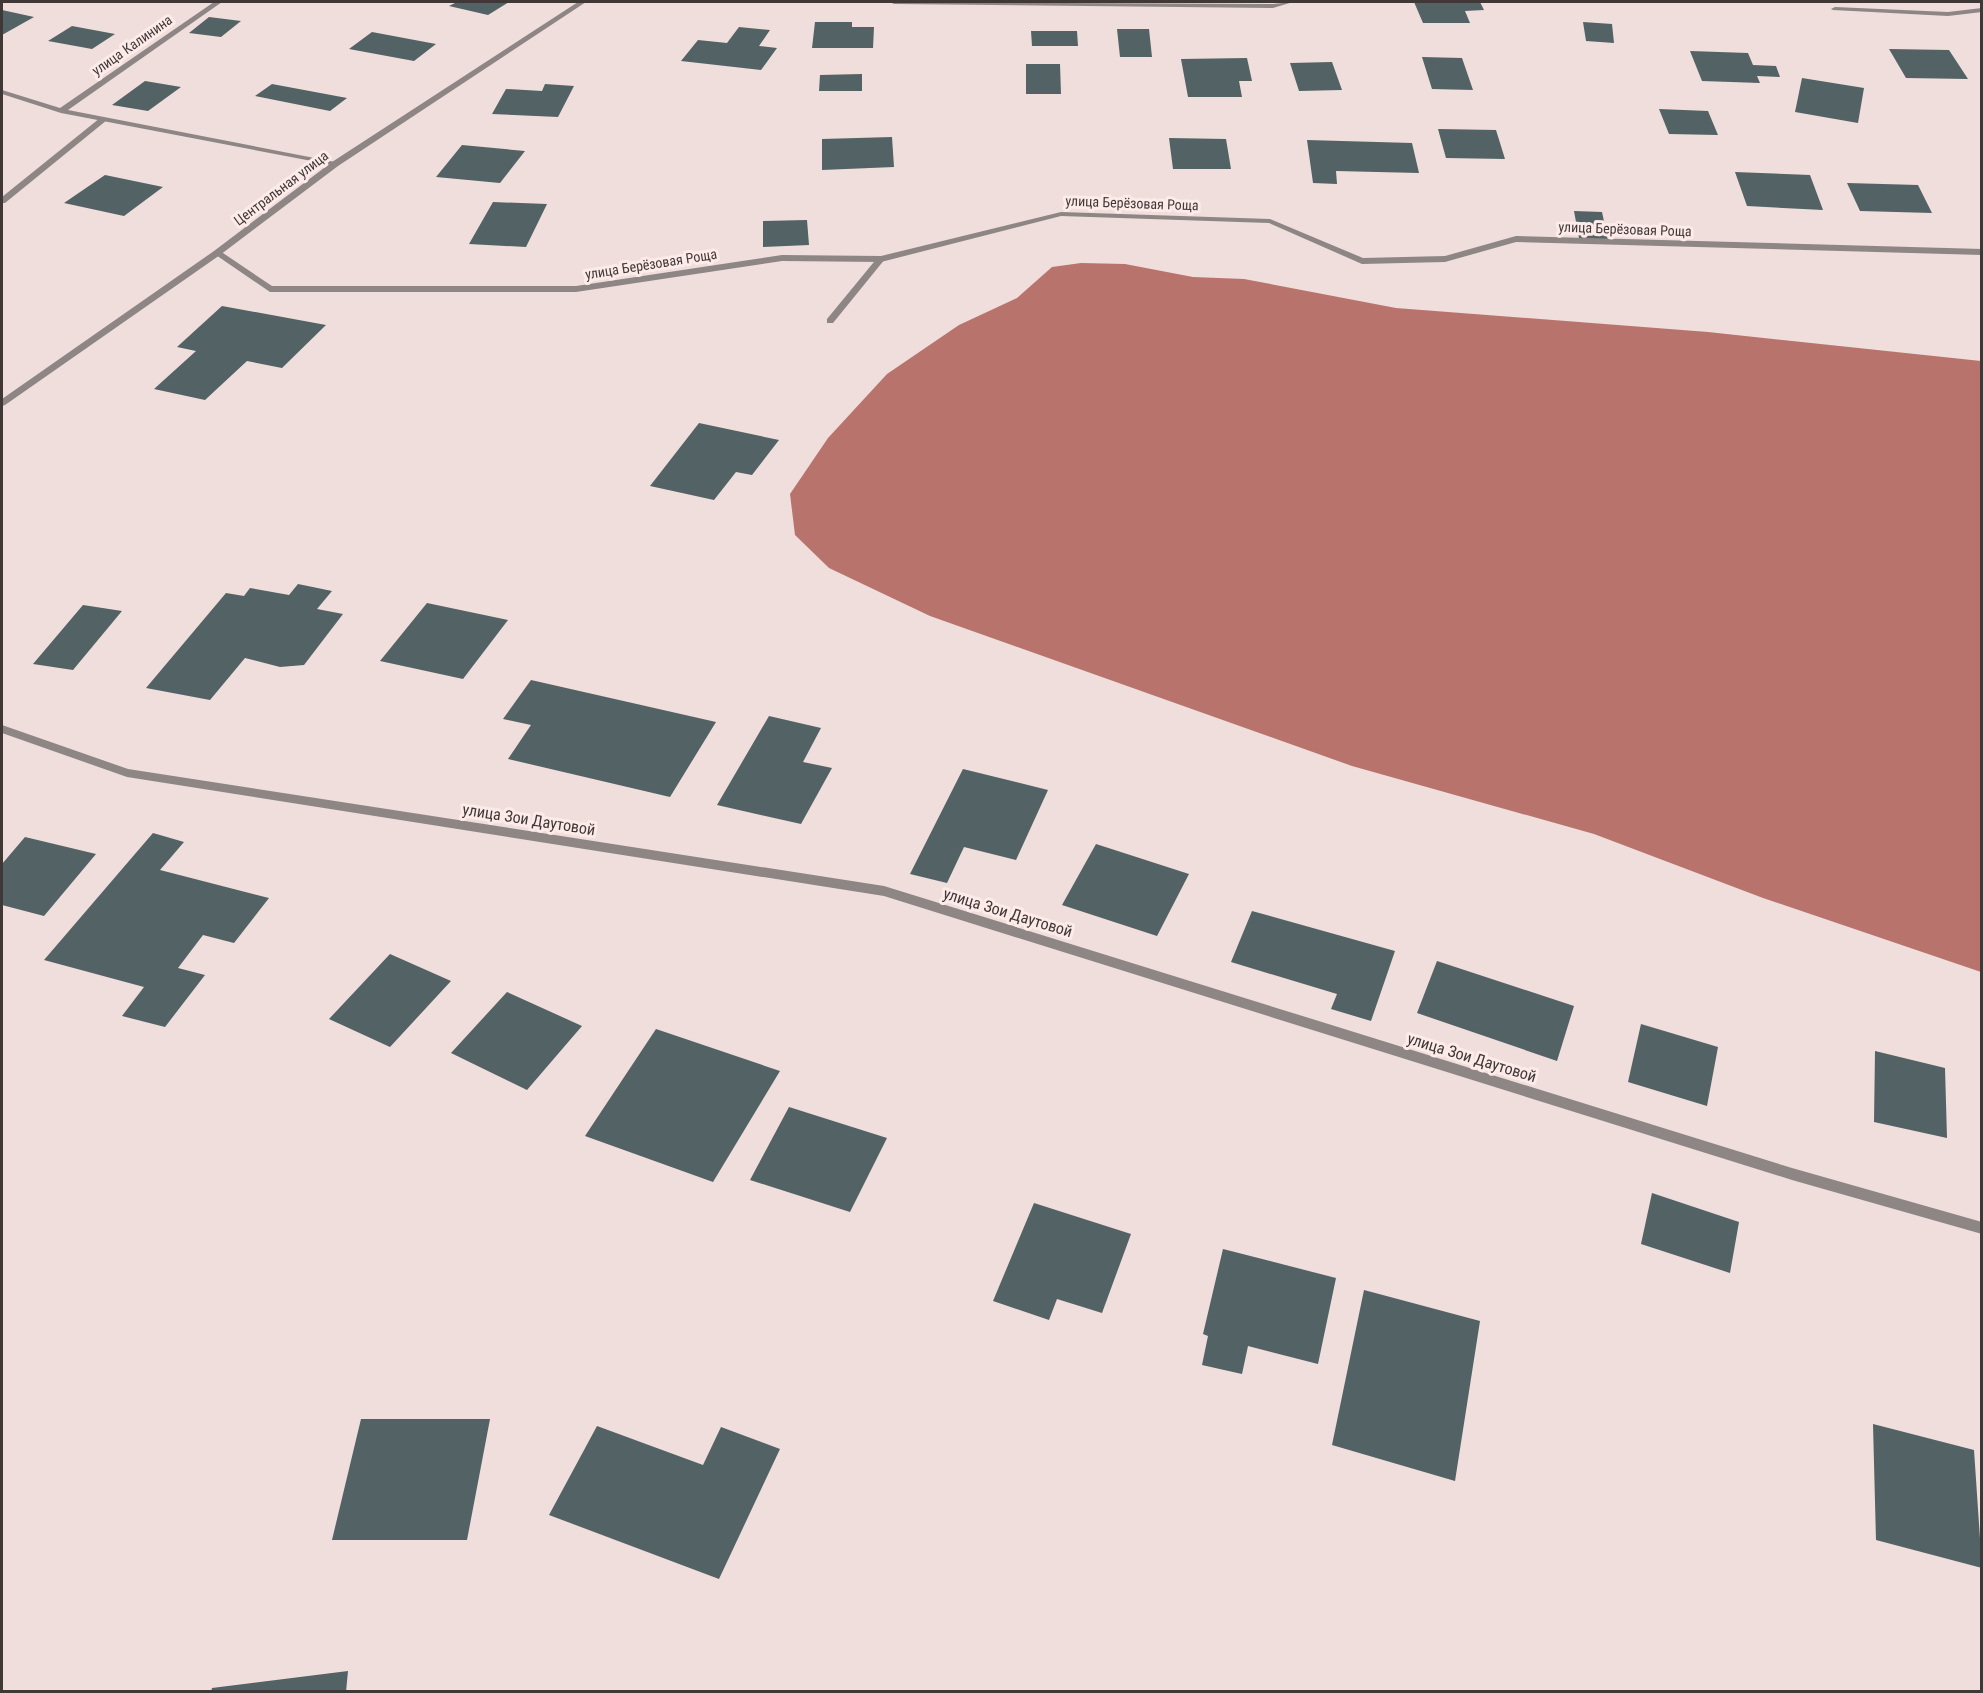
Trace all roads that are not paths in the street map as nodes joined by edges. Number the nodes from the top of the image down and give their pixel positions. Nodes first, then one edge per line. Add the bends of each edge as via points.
1 (218, 2) edge
2 (582, 2) edge
3 (894, 2) edge
4 (1289, 2) edge
5 (1835, 9) dead end
6 (1982, 10) edge
7 (2, 92) edge
8 (61, 111) junction
9 (103, 120) junction
10 (334, 164) junction
11 (2, 201) edge
12 (1982, 252) edge
13 (217, 253) junction
14 (881, 259) junction
15 (830, 321) dead end
16 (2, 403) edge
17 (2, 729) edge
18 (1982, 1228) edge

1 - 8 street, улица Калинина
2 - 10 street, Центральная улица
3 - 4 street via 1273,6
5 - 6 street via 1948,14
7 - 8 street
8 - 9 street
9 - 10 street
9 - 11 street
10 - 13 street, Центральная улица
12 - 14 street, улица Берёзовая Роща via 1516,239 1445,259 1362,261 1270,221 1061,214
13 - 14 street, улица Берёзовая Роща via 270,289 576,289 782,258
13 - 16 street, Центральная улица
14 - 15 street
17 - 18 street, улица Зои Даутовой via 127,773 884,891 1781,1171

